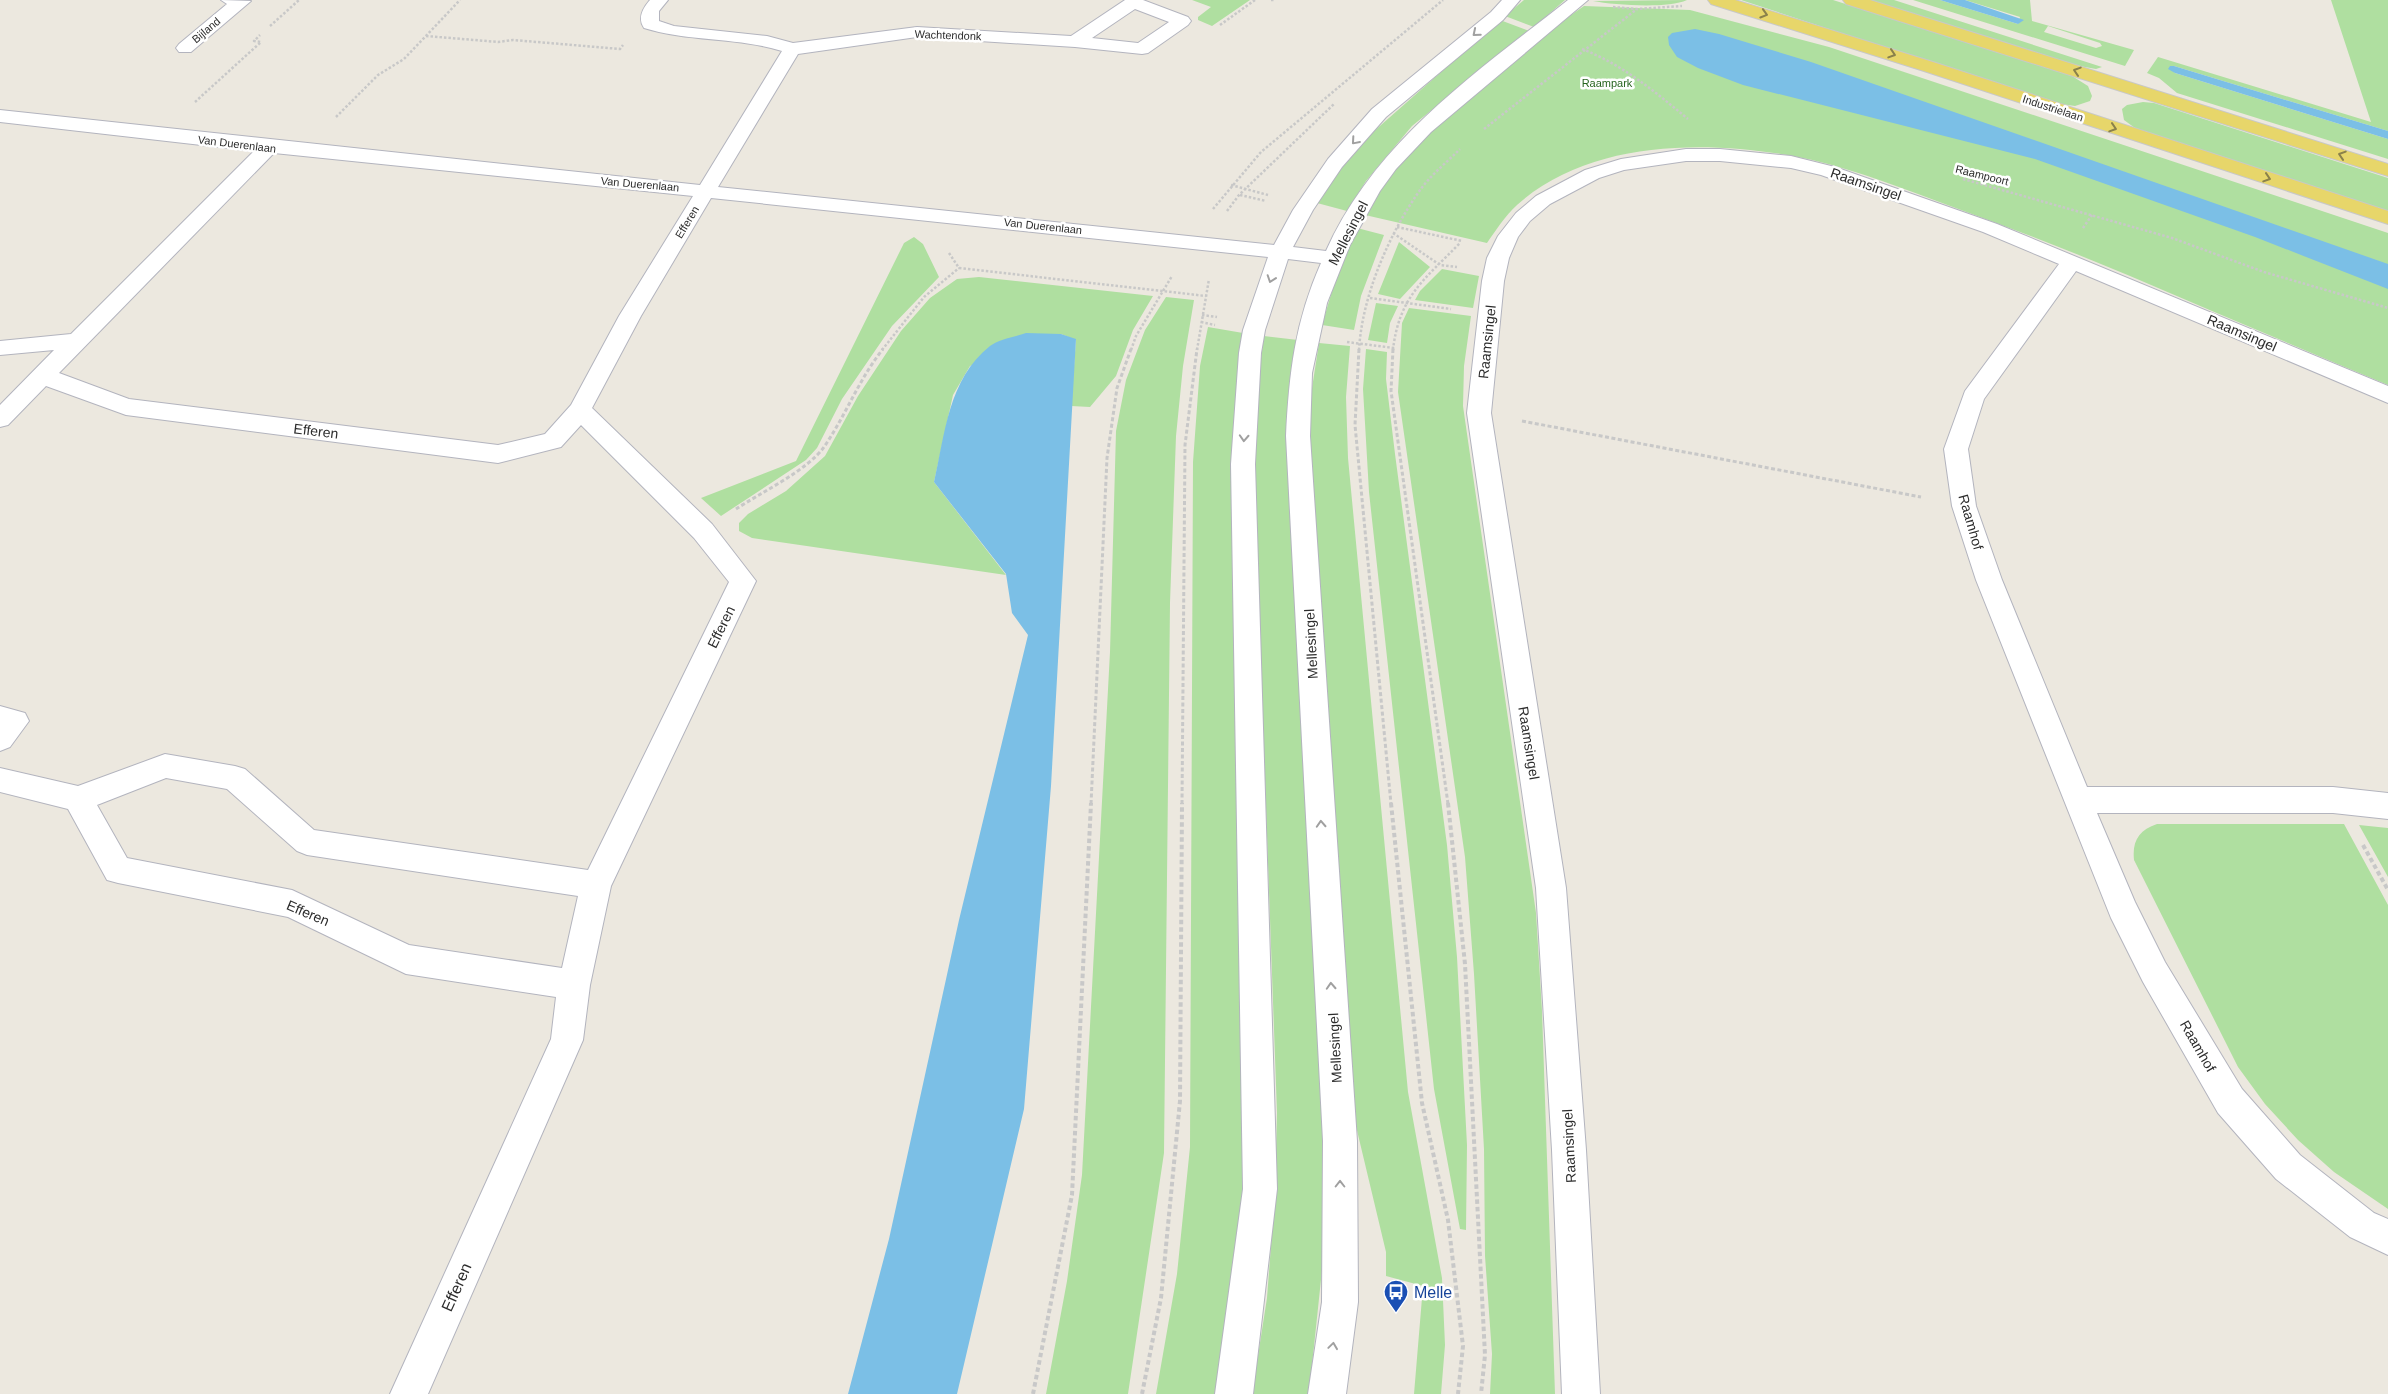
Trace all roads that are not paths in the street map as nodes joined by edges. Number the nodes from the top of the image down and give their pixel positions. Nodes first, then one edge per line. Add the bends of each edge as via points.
1 (230, 0) edge
2 (659, 0) edge
3 (1512, 0) edge
4 (1579, 0) edge
5 (1717, 0) edge
6 (1852, 0) edge
7 (1075, 42) junction
8 (185, 48) dead end
9 (792, 49) junction
10 (0, 116) edge
11 (268, 148) junction
12 (2388, 170) edge
13 (706, 190) junction
14 (2388, 218) edge
15 (1280, 252) junction
16 (1334, 258) junction
17 (2072, 261) junction
18 (78, 341) junction
19 (0, 348) edge
20 (42, 376) junction
21 (2388, 395) edge
22 (580, 410) junction
23 (0, 419) edge
24 (0, 718) edge
25 (0, 739) edge
26 (0, 780) edge
27 (78, 799) junction
28 (2078, 800) junction
29 (2388, 806) edge
30 (596, 885) junction
31 (574, 985) junction
32 (2388, 1238) edge
33 (409, 1394) edge
34 (1234, 1394) edge
35 (1326, 1394) edge
36 (1582, 1394) edge

1 - 8 street, Bijland via 242,1
2 - 9 street, Wachtendonk via 650,10 650,24 672,31 768,41
3 -> 15 street via 1379,114 1335,163 1303,210
4 - 16 street, Mellesingel via 1475,83 1410,141 1364,201
5 -> 14 main road, Industrielaan
12 -> 6 main road
7 - 7 street, Wachtendonk via 1133,2 1182,21 1142,49
7 - 9 street, Wachtendonk via 917,32
9 - 13 street
10 - 11 street, Van Duerenlaan
11 - 13 street, Van Duerenlaan
11 - 18 street
13 - 15 street, Van Duerenlaan
13 - 22 street, Efferen via 630,316
15 - 16 street, Van Duerenlaan
15 -> 34 street via 1256,323 1250,353 1243,464 1260,1189
35 -> 16 street, Mellesingel via 1340,1302 1340,1141 1298,436 1302,365 1320,292
17 - 21 street, Raamsingel
17 - 28 street, Raamhof via 1973,397 1956,449 1964,506 1989,580
17 - 36 street, Raamsingel via 1828,170 1756,157 1686,156 1621,165 1566,186 1523,217 1508,236 1498,258 1479,413 1551,888
18 - 19 street
18 - 20 street
20 - 22 street, Efferen via 126,407 498,454 553,441
20 - 23 street
22 - 30 street, Efferen via 703,531 743,581
24 - 25 street via 15,721
26 - 27 street
27 - 30 street via 165,766 235,778 307,842
27 - 31 street, Efferen via 118,870 292,904 406,959
28 - 29 street via 2333,800
28 - 32 street, Raamhof via 2122,908 2154,972 2230,1101 2288,1166 2362,1224
30 - 31 street, Efferen
31 - 33 street, Efferen via 567,1040

